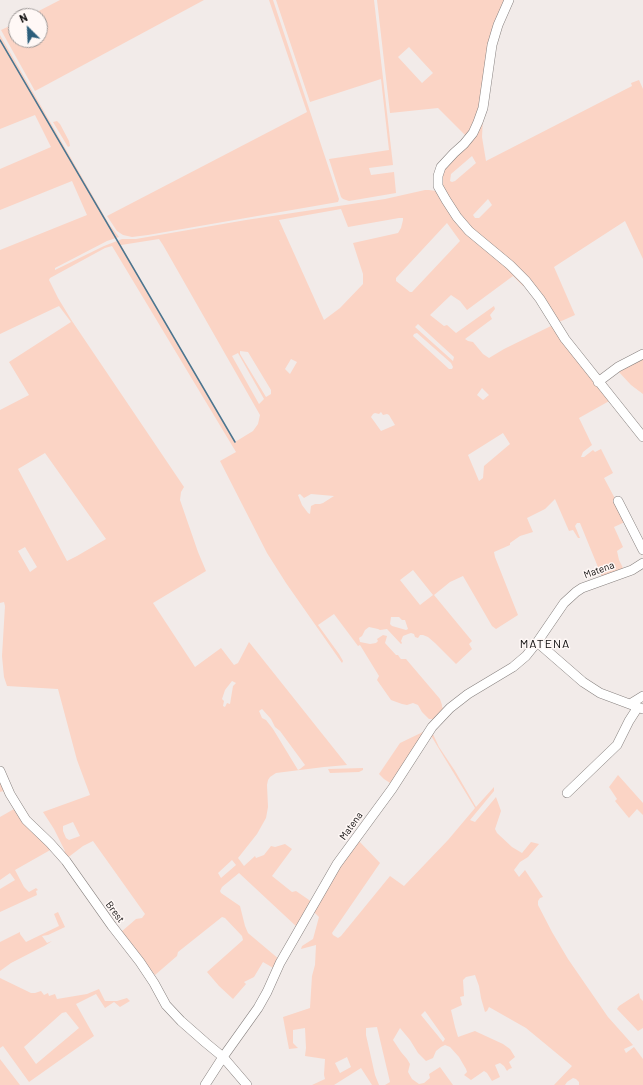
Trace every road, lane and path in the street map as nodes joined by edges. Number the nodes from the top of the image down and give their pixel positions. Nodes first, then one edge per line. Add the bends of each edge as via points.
1 (509, 0) edge
2 (643, 354) edge
3 (598, 382) junction
4 (643, 437) edge
5 (618, 502) dead end
6 (643, 550) edge
7 (643, 563) edge
8 (538, 642) junction
9 (643, 696) edge
10 (637, 707) edge
11 (0, 771) edge
12 (567, 793) dead end
13 (223, 1057) junction
14 (205, 1085) edge
15 (247, 1085) edge

1 - 3 street via 492,45 483,108 478,122 473,133 442,167 438,176 438,186 469,231 526,281
2 - 3 street via 618,367
3 - 4 street
5 - 6 street
7 - 8 street, Matena via 632,570 576,592 564,604
8 - 10 street via 584,682 600,692
8 - 13 street, Matena via 513,667 462,699 432,727 392,789 337,864 280,963 268,992
9 - 10 street
10 - 12 street via 617,746
11 - 13 street, Brest via 26,820 66,861 140,962 166,1005
13 - 14 street
13 - 15 street, Brest

